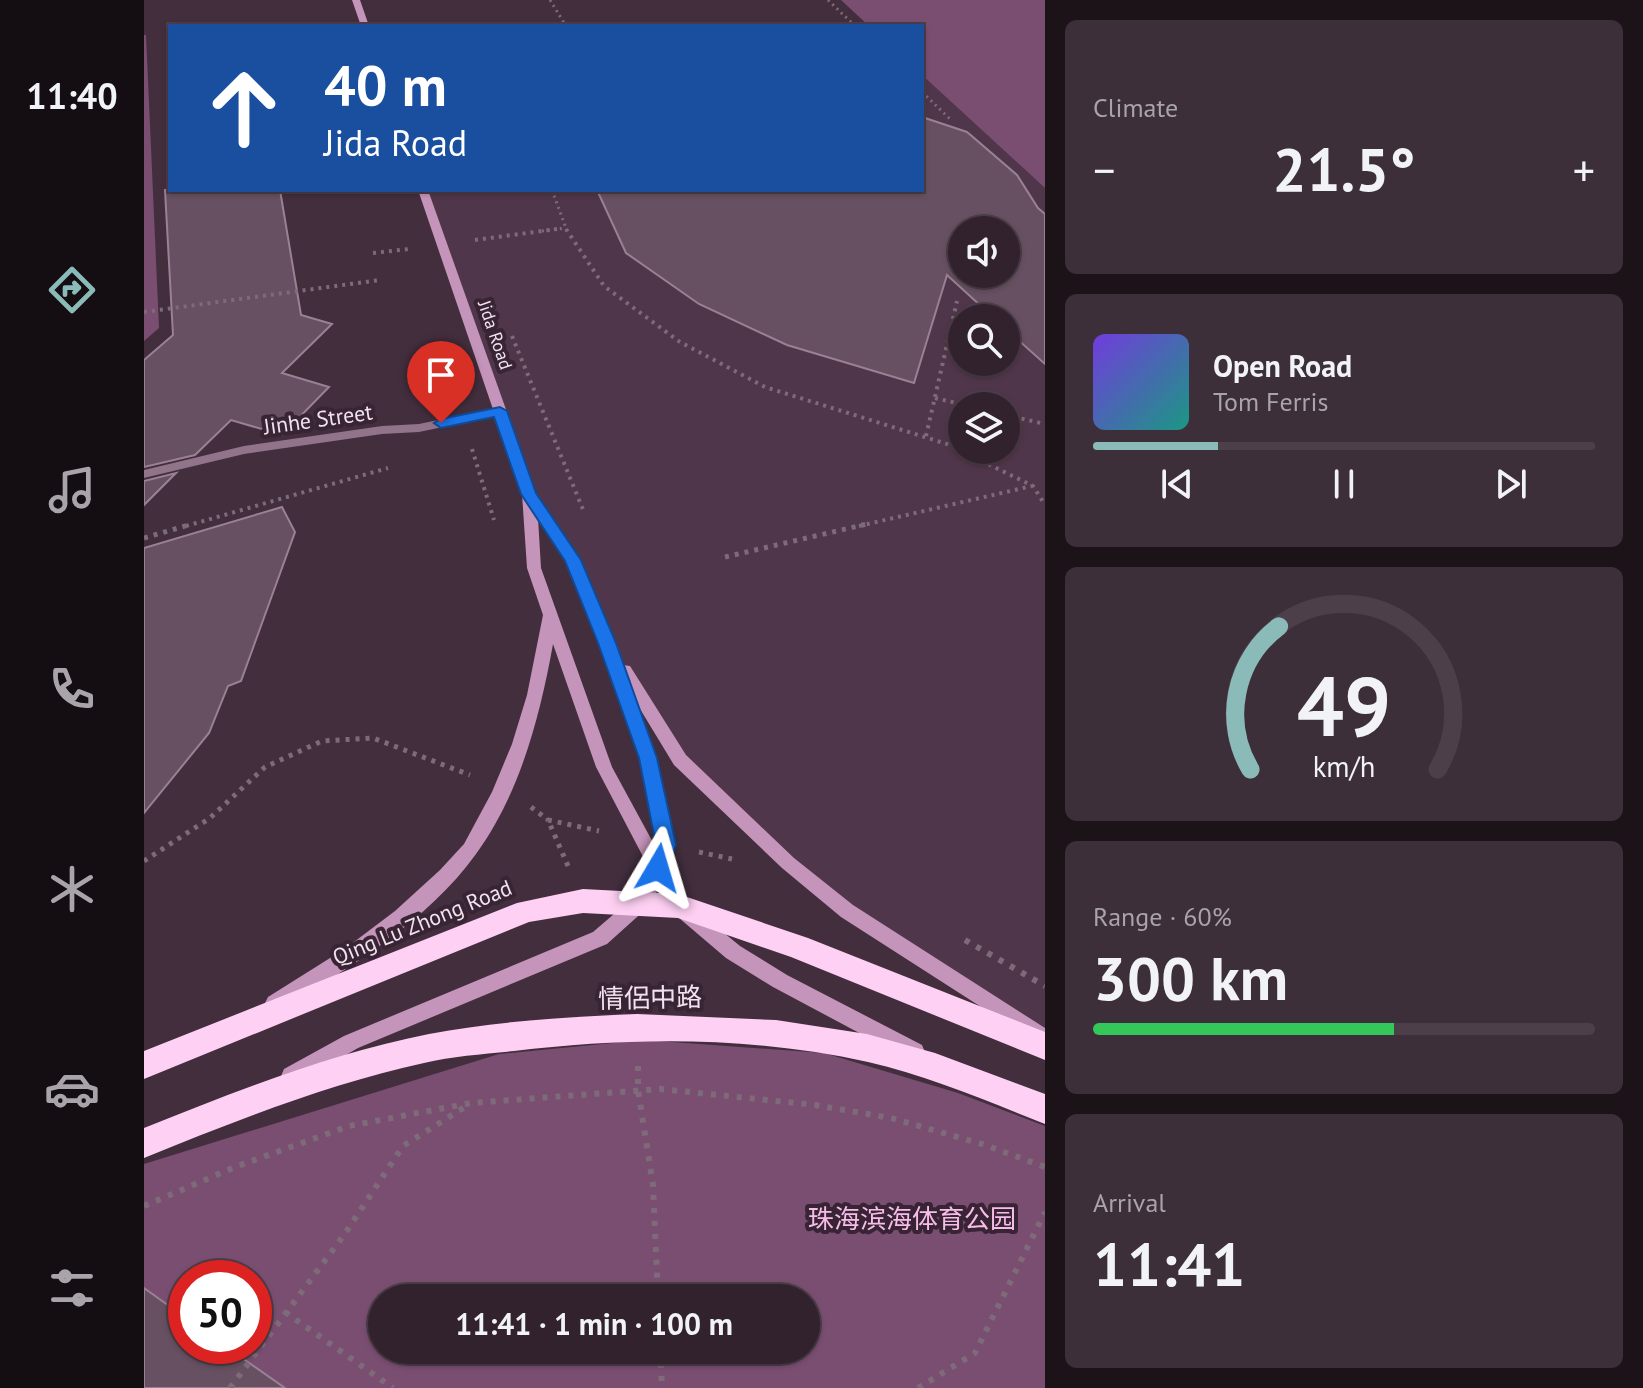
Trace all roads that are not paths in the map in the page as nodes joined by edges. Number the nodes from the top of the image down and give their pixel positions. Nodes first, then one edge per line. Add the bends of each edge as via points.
1 (356, 0) edge
2 (364, 24) edge
3 (424, 192) edge
4 (500, 411) junction
5 (144, 474) edge
6 (529, 494) junction
7 (550, 612) junction
8 (607, 643) junction
9 (658, 868) junction
10 (641, 902) junction
11 (678, 906) junction
12 (234, 1029) junction
13 (1045, 1039) edge
14 (1045, 1046) edge
15 (144, 1065) edge
16 (957, 1074) junction
17 (252, 1099) junction
18 (1045, 1109) edge
19 (144, 1143) edge

1 - 2 main road
3 - 4 main road, Jida Road
4 - 5 street, Jinhe Street via 419,428 244,450
4 - 6 main road, Jida Road
6 - 7 main road, Jida Road via 534,568
6 - 8 main road, Jida Road via 573,560
7 - 9 main road, Jida Road via 604,767
7 - 12 main road via 528,724 505,787 469,851 352,956
8 - 9 main road via 648,758 666,845
8 - 13 main road via 680,760 777,853 847,911
9 - 10 main road
9 - 11 main road, Jida Road
10 - 11 highway, Qing Lu Zhong Road
10 - 12 highway, Qing Lu Zhong Road via 583,901 527,911
10 - 17 main road via 600,938 351,1042
11 - 14 highway, Qing Lu Zhong Road via 825,957
11 - 16 main road via 733,952 780,981
12 - 15 highway, Qing Lu Zhong Road
16 - 17 highway, 情侶中路 via 786,1033 638,1028 537,1034 423,1050
16 - 18 highway, 情侶中路
17 - 19 highway

